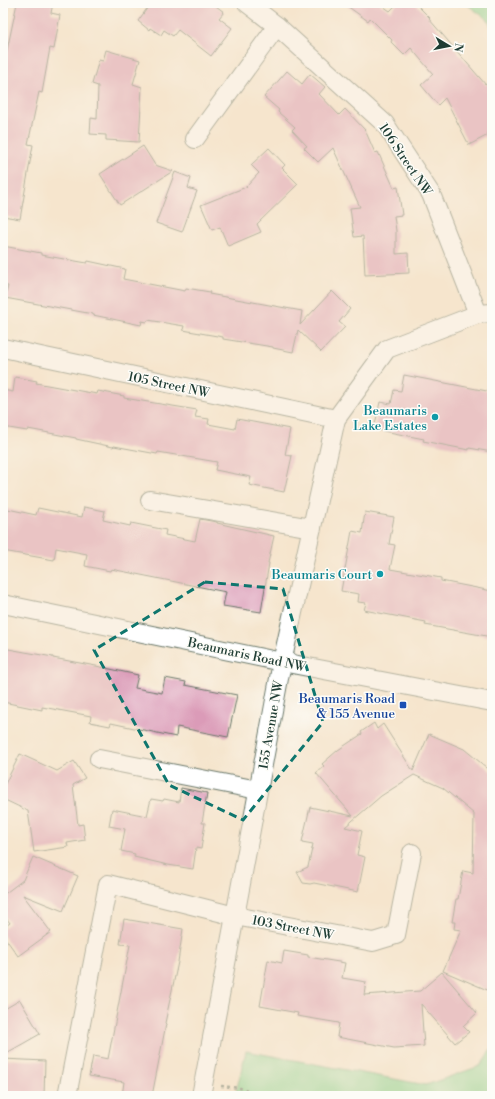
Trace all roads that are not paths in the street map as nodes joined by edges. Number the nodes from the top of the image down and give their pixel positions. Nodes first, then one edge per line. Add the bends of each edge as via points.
1 (247, 3) edge
2 (277, 26) junction
3 (195, 139) dead end
4 (485, 314) edge
5 (3, 348) edge
6 (336, 419) junction
7 (150, 500) dead end
8 (312, 528) junction
9 (3, 604) edge
10 (282, 662) junction
11 (492, 702) edge
12 (99, 759) dead end
13 (258, 790) junction
14 (412, 853) dead end
15 (235, 916) junction
16 (202, 1090) edge
17 (67, 1096) edge

1 - 2 street, 106 Street NW
2 - 3 street
2 - 4 street, 106 Street NW via 385,124 431,194
4 - 6 street, 155 Avenue NW via 387,349
5 - 6 street, 105 Street NW
6 - 8 street, 155 Avenue NW
7 - 8 street
8 - 10 street, 155 Avenue NW
9 - 10 street, Beaumaris Road NW
10 - 11 street, Beaumaris Road NW
10 - 13 street, 155 Avenue NW
12 - 13 street
13 - 15 street, 155 Avenue NW
14 - 15 street, 103 Street NW via 396,935 373,942
15 - 16 street, 155 Avenue NW
15 - 17 street, 103 Street NW via 108,884

